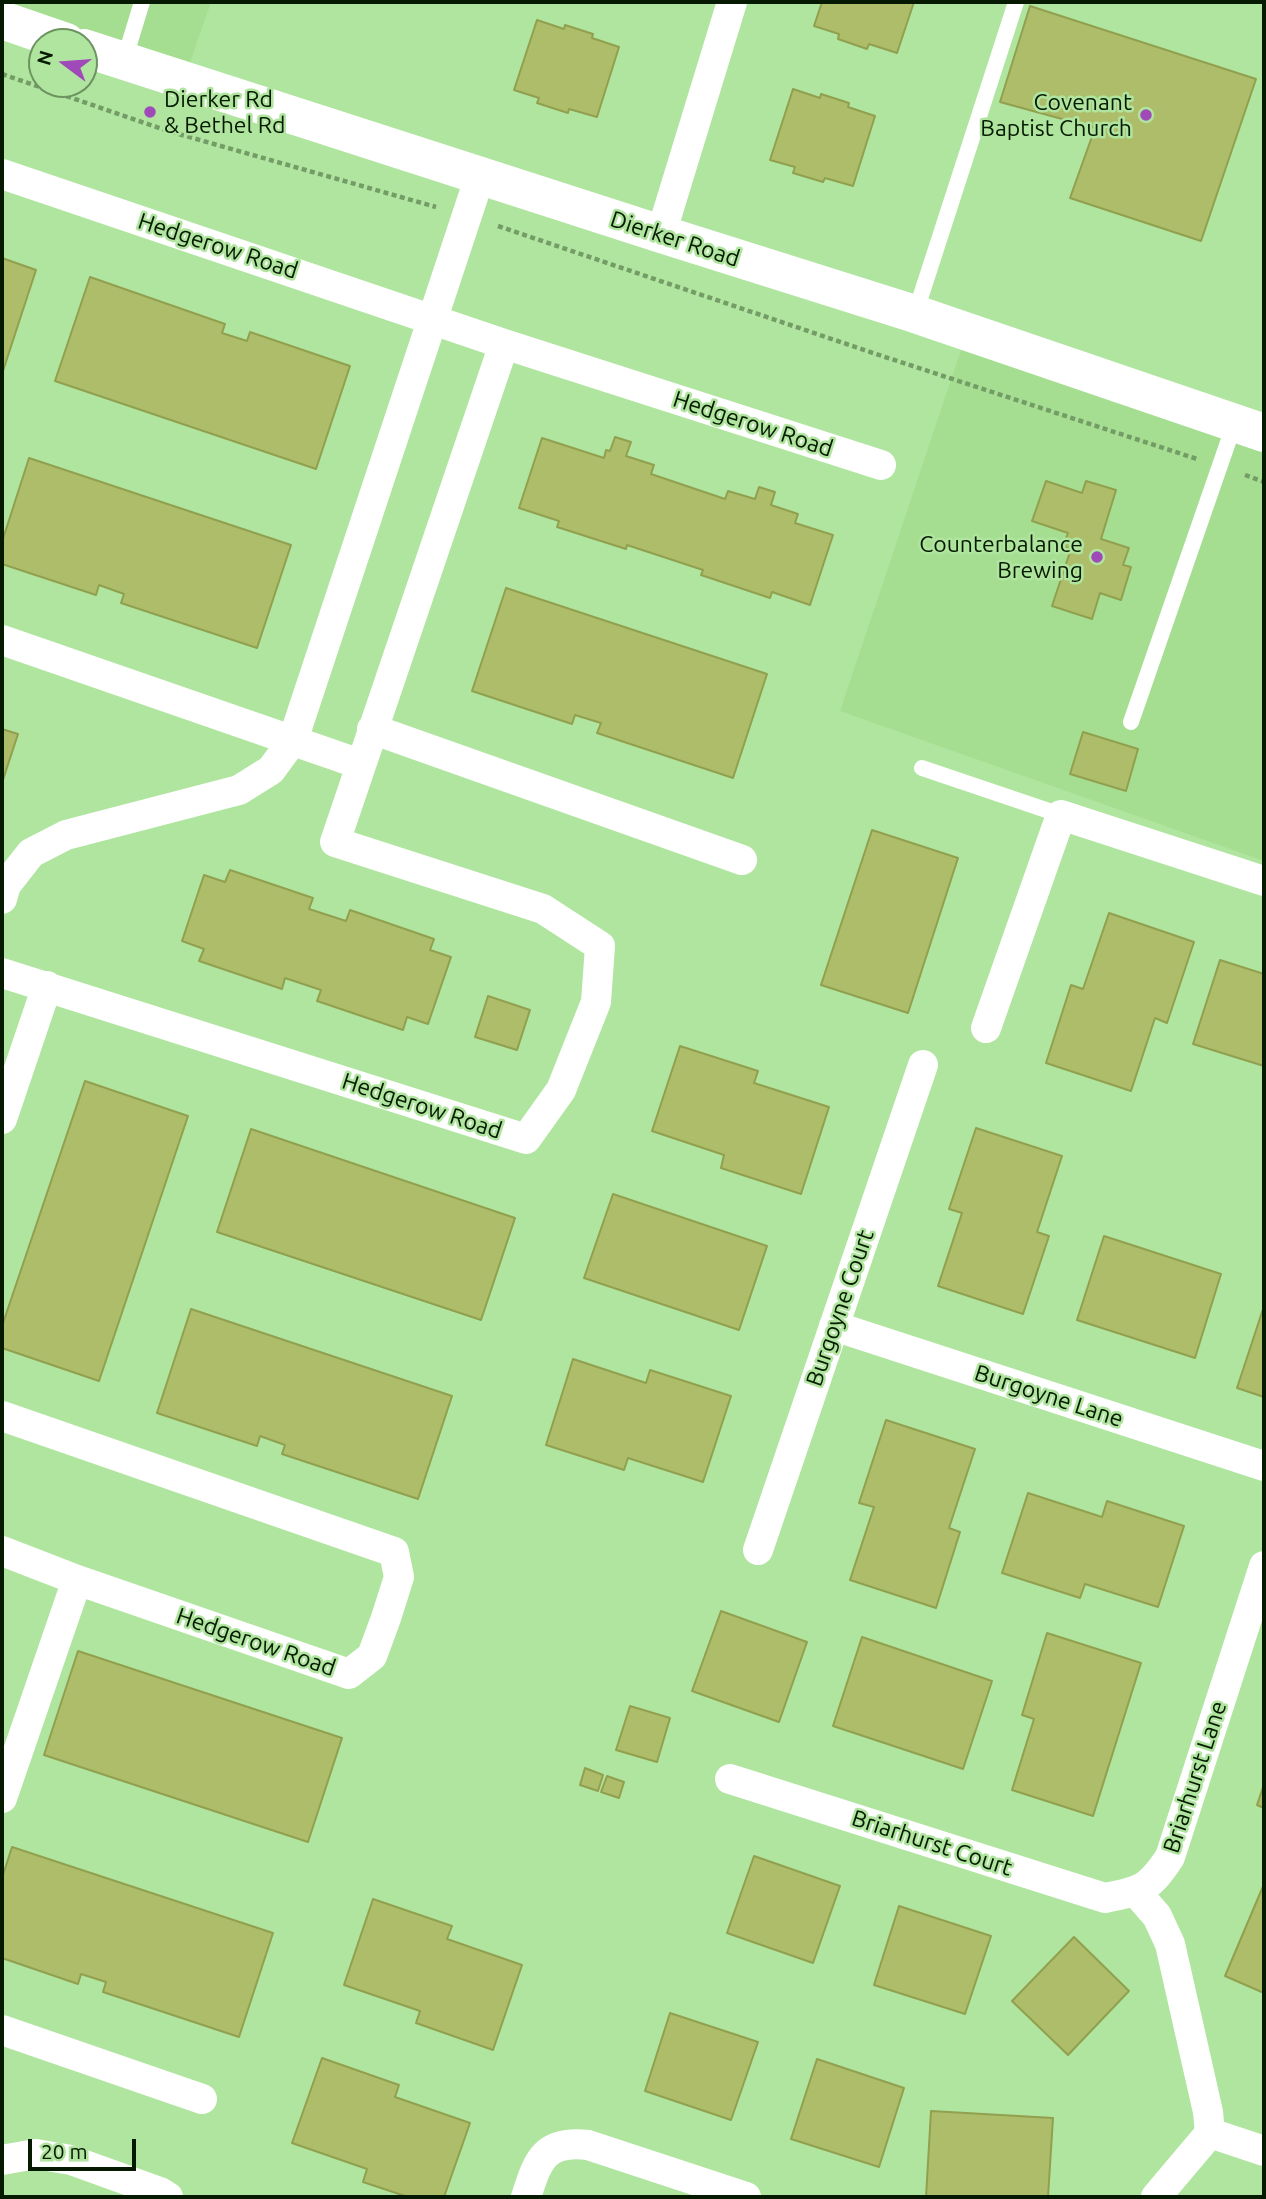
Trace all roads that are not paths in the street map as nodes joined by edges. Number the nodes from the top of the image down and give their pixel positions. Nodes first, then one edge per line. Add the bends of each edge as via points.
1 (142, 2) edge
2 (732, 2) edge
3 (1016, 2) edge
4 (2, 20) edge
5 (28, 29) edge
6 (98, 53) edge
7 (124, 61) junction
8 (2, 174) edge
9 (480, 176) junction
10 (660, 234) junction
11 (915, 314) junction
12 (433, 319) junction
13 (504, 344) junction
14 (1249, 427) edge
15 (881, 465) dead end
16 (2, 640) edge
17 (1132, 722) dead end
18 (372, 729) junction
19 (293, 740) junction
20 (360, 764) junction
21 (922, 768) dead end
22 (1061, 815) junction
23 (742, 860) dead end
24 (1264, 881) edge
25 (3, 889) edge
26 (2, 974) edge
27 (47, 986) junction
28 (986, 1028) dead end
29 (923, 1065) dead end
30 (2, 1119) edge
31 (834, 1326) junction
32 (2, 1416) edge
33 (1264, 1466) edge
34 (758, 1550) dead end
35 (2, 1551) edge
36 (1264, 1566) edge
37 (78, 1580) junction
38 (730, 1779) dead end
39 (2, 1798) edge
40 (1136, 1892) junction
41 (2, 2030) edge
42 (202, 2099) dead end
43 (1210, 2133) junction
44 (1264, 2151) edge
45 (2, 2160) edge
46 (164, 2194) edge
47 (526, 2197) edge
48 (746, 2197) edge
49 (1156, 2197) edge

1 - 7 lane
2 - 10 street
3 - 11 lane
4 - 5 street
6 - 7 street, Dierker Road
7 - 9 street, Dierker Road
8 - 12 street, Hedgerow Road
9 - 10 street, Dierker Road
9 - 12 street
10 - 11 street, Dierker Road
11 - 14 street, Dierker Road
12 - 13 street, Hedgerow Road
12 - 19 street
13 - 15 street, Hedgerow Road
13 - 18 street, Hedgerow Road
14 - 17 lane via 1219,467
16 - 19 street
18 - 20 street, Hedgerow Road
18 - 23 street
19 - 20 street
19 - 25 street via 271,771 239,790 66,835 31,853
20 - 27 street, Hedgerow Road via 335,842 543,909 600,946 596,1002 561,1090 526,1139
21 - 22 lane
22 - 24 street
22 - 28 street
26 - 27 street, Hedgerow Road
27 - 30 street
29 - 31 street, Burgoyne Court
31 - 33 street, Burgoyne Lane
31 - 34 street, Burgoyne Court
32 - 37 street, Hedgerow Road via 394,1552 399,1577 372,1656 349,1674
35 - 37 street, Hedgerow Road
36 - 40 street, Briarhurst Lane via 1170,1857 1156,1878
37 - 39 street
38 - 40 street, Briarhurst Court via 1105,1898
40 - 43 street via 1157,1916 1170,1944
41 - 42 street
43 - 44 street
43 - 49 street
45 - 46 street via 36,2154 71,2160
47 - 48 street via 548,2151 567,2143 588,2145

